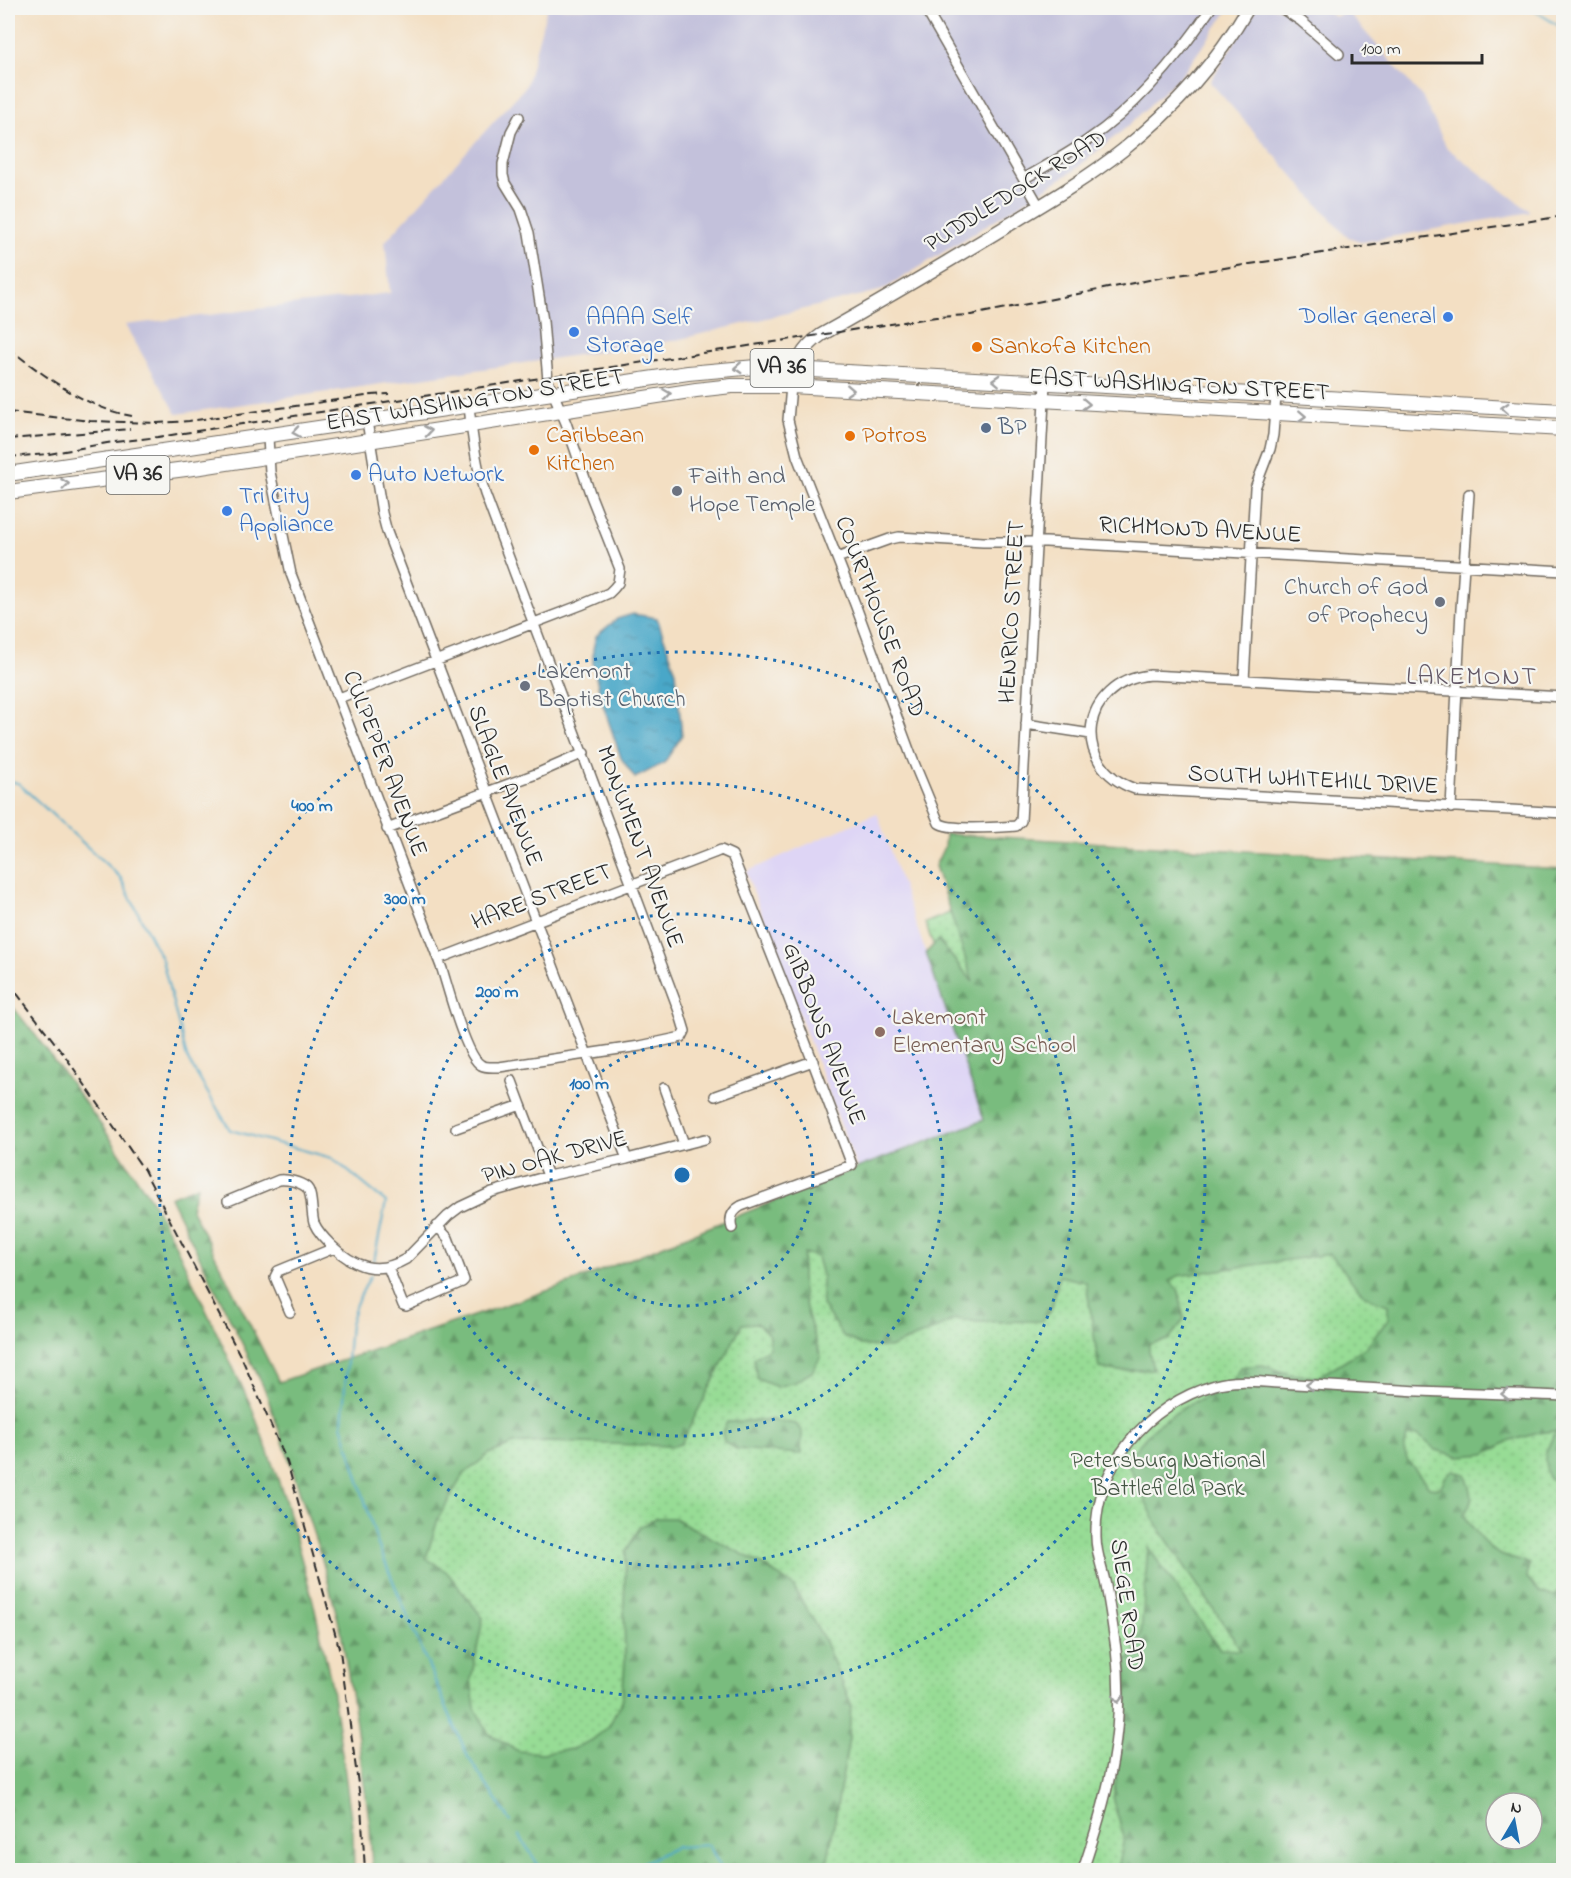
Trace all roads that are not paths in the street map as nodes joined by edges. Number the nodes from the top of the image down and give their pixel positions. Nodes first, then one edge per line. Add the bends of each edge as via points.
1 (926, 8) edge
2 (1211, 8) edge
3 (1248, 8) edge
4 (1281, 8) edge
5 (1340, 54) dead end
6 (519, 117) dead end
7 (1024, 178) junction
8 (1040, 206) junction
9 (795, 368) junction
10 (1045, 383) junction
11 (791, 386) junction
12 (553, 394) junction
13 (1276, 396) junction
14 (1044, 401) junction
15 (469, 406) junction
16 (560, 410) junction
17 (1563, 411) edge
18 (1275, 414) junction
19 (367, 421) junction
20 (471, 424) junction
21 (1563, 429) edge
22 (268, 437) junction
23 (370, 440) junction
24 (269, 456) junction
25 (8, 474) edge
26 (8, 492) edge
27 (1469, 494) dead end
28 (1036, 542) junction
29 (1250, 554) junction
30 (837, 558) junction
31 (1464, 566) junction
32 (1563, 571) edge
33 (534, 624) junction
34 (436, 662) junction
35 (1244, 680) junction
36 (1458, 692) junction
37 (1563, 697) edge
38 (339, 698) junction
39 (1026, 724) junction
40 (1091, 734) junction
41 (584, 753) junction
42 (485, 791) junction
43 (1451, 808) junction
44 (1563, 813) edge
45 (1019, 824) joint
46 (387, 829) junction
47 (633, 884) junction
48 (757, 917) joint
49 (535, 922) junction
50 (438, 959) junction
51 (585, 1054) junction
52 (813, 1061) junction
53 (512, 1081) dead end
54 (664, 1088) dead end
55 (715, 1096) dead end
56 (521, 1105) junction
57 (456, 1128) dead end
58 (705, 1139) dead end
59 (684, 1144) junction
60 (627, 1159) junction
61 (548, 1176) junction
62 (228, 1202) dead end
63 (437, 1226) junction
64 (732, 1227) dead end
65 (334, 1248) junction
66 (388, 1267) junction
67 (290, 1312) dead end
68 (1563, 1396) edge
69 (1083, 1870) edge

1 - 7 street
2 - 7 street via 1172,61 1127,108 1090,139
3 - 8 main road, PUDDLEDOCK ROAD via 1193,83 1152,125 1122,151
4 - 5 street
6 - 12 street via 503,175 530,233 543,321 545,366
7 - 8 street
8 - 9 main road, PUDDLEDOCK ROAD via 821,335 804,351
10 -> 9 highway, EAST WASHINGTON STREET / VA 36
9 - 11 main road, PUDDLEDOCK ROAD
9 -> 12 highway, EAST WASHINGTON STREET / VA 36 via 726,368
10 - 13 highway, EAST WASHINGTON STREET / VA 36
10 - 14 street, HENRICO STREET
11 -> 14 highway, EAST WASHINGTON STREET / VA 36
16 -> 11 highway, EAST WASHINGTON STREET / VA 36 via 705,389
11 - 30 street, COURTHOUSE ROAD via 788,420 796,456
12 - 15 highway, EAST WASHINGTON STREET / VA 36
12 - 16 street
17 -> 13 highway, EAST WASHINGTON STREET / VA 36
13 - 18 street
14 -> 18 highway, EAST WASHINGTON STREET / VA 36
14 - 28 street, HENRICO STREET
15 - 19 highway, EAST WASHINGTON STREET / VA 36
15 - 20 street, MONUMENT AVENUE
16 - 20 highway, EAST WASHINGTON STREET / VA 36
16 - 33 street via 620,569 618,583 609,593
18 -> 21 highway, EAST WASHINGTON STREET / VA 36
18 - 29 street via 1270,449 1255,488
19 -> 22 highway, EAST WASHINGTON STREET / VA 36
19 - 23 street, SLAGLE AVENUE
23 -> 20 highway, EAST WASHINGTON STREET / VA 36
20 - 33 street, MONUMENT AVENUE via 479,475
22 - 24 street, CULPEPER AVENUE
22 - 25 highway, EAST WASHINGTON STREET / VA 36
23 - 24 highway, EAST WASHINGTON STREET / VA 36
23 - 34 street, SLAGLE AVENUE via 384,523
26 -> 24 highway, EAST WASHINGTON STREET / VA 36
24 - 38 street, CULPEPER AVENUE via 289,568
27 - 31 street
28 - 29 street, RICHMOND AVENUE
28 - 30 street, RICHMOND AVENUE via 899,537
28 - 39 street, HENRICO STREET
29 - 31 street, RICHMOND AVENUE
29 - 35 street
30 - 45 street, COURTHOUSE ROAD via 939,823 958,827
31 - 32 street, RICHMOND AVENUE
31 - 36 street
33 - 34 street
33 - 41 street, MONUMENT AVENUE
34 - 38 street
34 - 42 street, SLAGLE AVENUE
35 - 36 street
35 - 40 street via 1150,675 1130,679 1103,698
36 - 37 street
36 - 43 street
38 - 46 street, CULPEPER AVENUE
39 - 40 street
39 - 45 street, HENRICO STREET
40 - 43 street, SOUTH WHITEHILL DRIVE via 1096,755 1108,773 1135,789
41 - 42 street
41 - 47 street, MONUMENT AVENUE
42 - 46 street
42 - 49 street, SLAGLE AVENUE
43 - 44 street, SOUTH WHITEHILL DRIVE
46 - 50 street, CULPEPER AVENUE
47 - 48 street, HARE STREET via 721,850 734,857
47 - 49 street, HARE STREET
47 - 51 street, MONUMENT AVENUE via 685,1034 671,1040
48 - 52 street, GIBBONS AVENUE
49 - 50 street, HARE STREET
49 - 51 street, SLAGLE AVENUE
50 - 51 street, CULPEPER AVENUE via 464,1037 481,1065 500,1067
51 - 60 street, SLAGLE AVENUE
52 - 55 street
52 - 64 street, GIBBONS AVENUE via 852,1165 741,1206 733,1212
53 - 56 street
54 - 59 street
56 - 57 street
56 - 61 street
58 - 59 street, PIN OAK DRIVE
59 - 60 street, PIN OAK DRIVE
60 - 61 street, PIN OAK DRIVE
61 - 63 street, PIN OAK DRIVE via 474,1200
62 - 65 street via 279,1180 306,1186 314,1222
63 - 66 street, PIN OAK DRIVE via 406,1258
63 - 66 street via 448,1238 462,1282 406,1306 401,1303
65 - 66 street via 361,1266
65 - 67 street via 278,1270 275,1277
68 -> 69 street, SIEGE ROAD via 1227,1383 1174,1403 1145,1425 1112,1465 1096,1523 1116,1649 1118,1731 1108,1792

